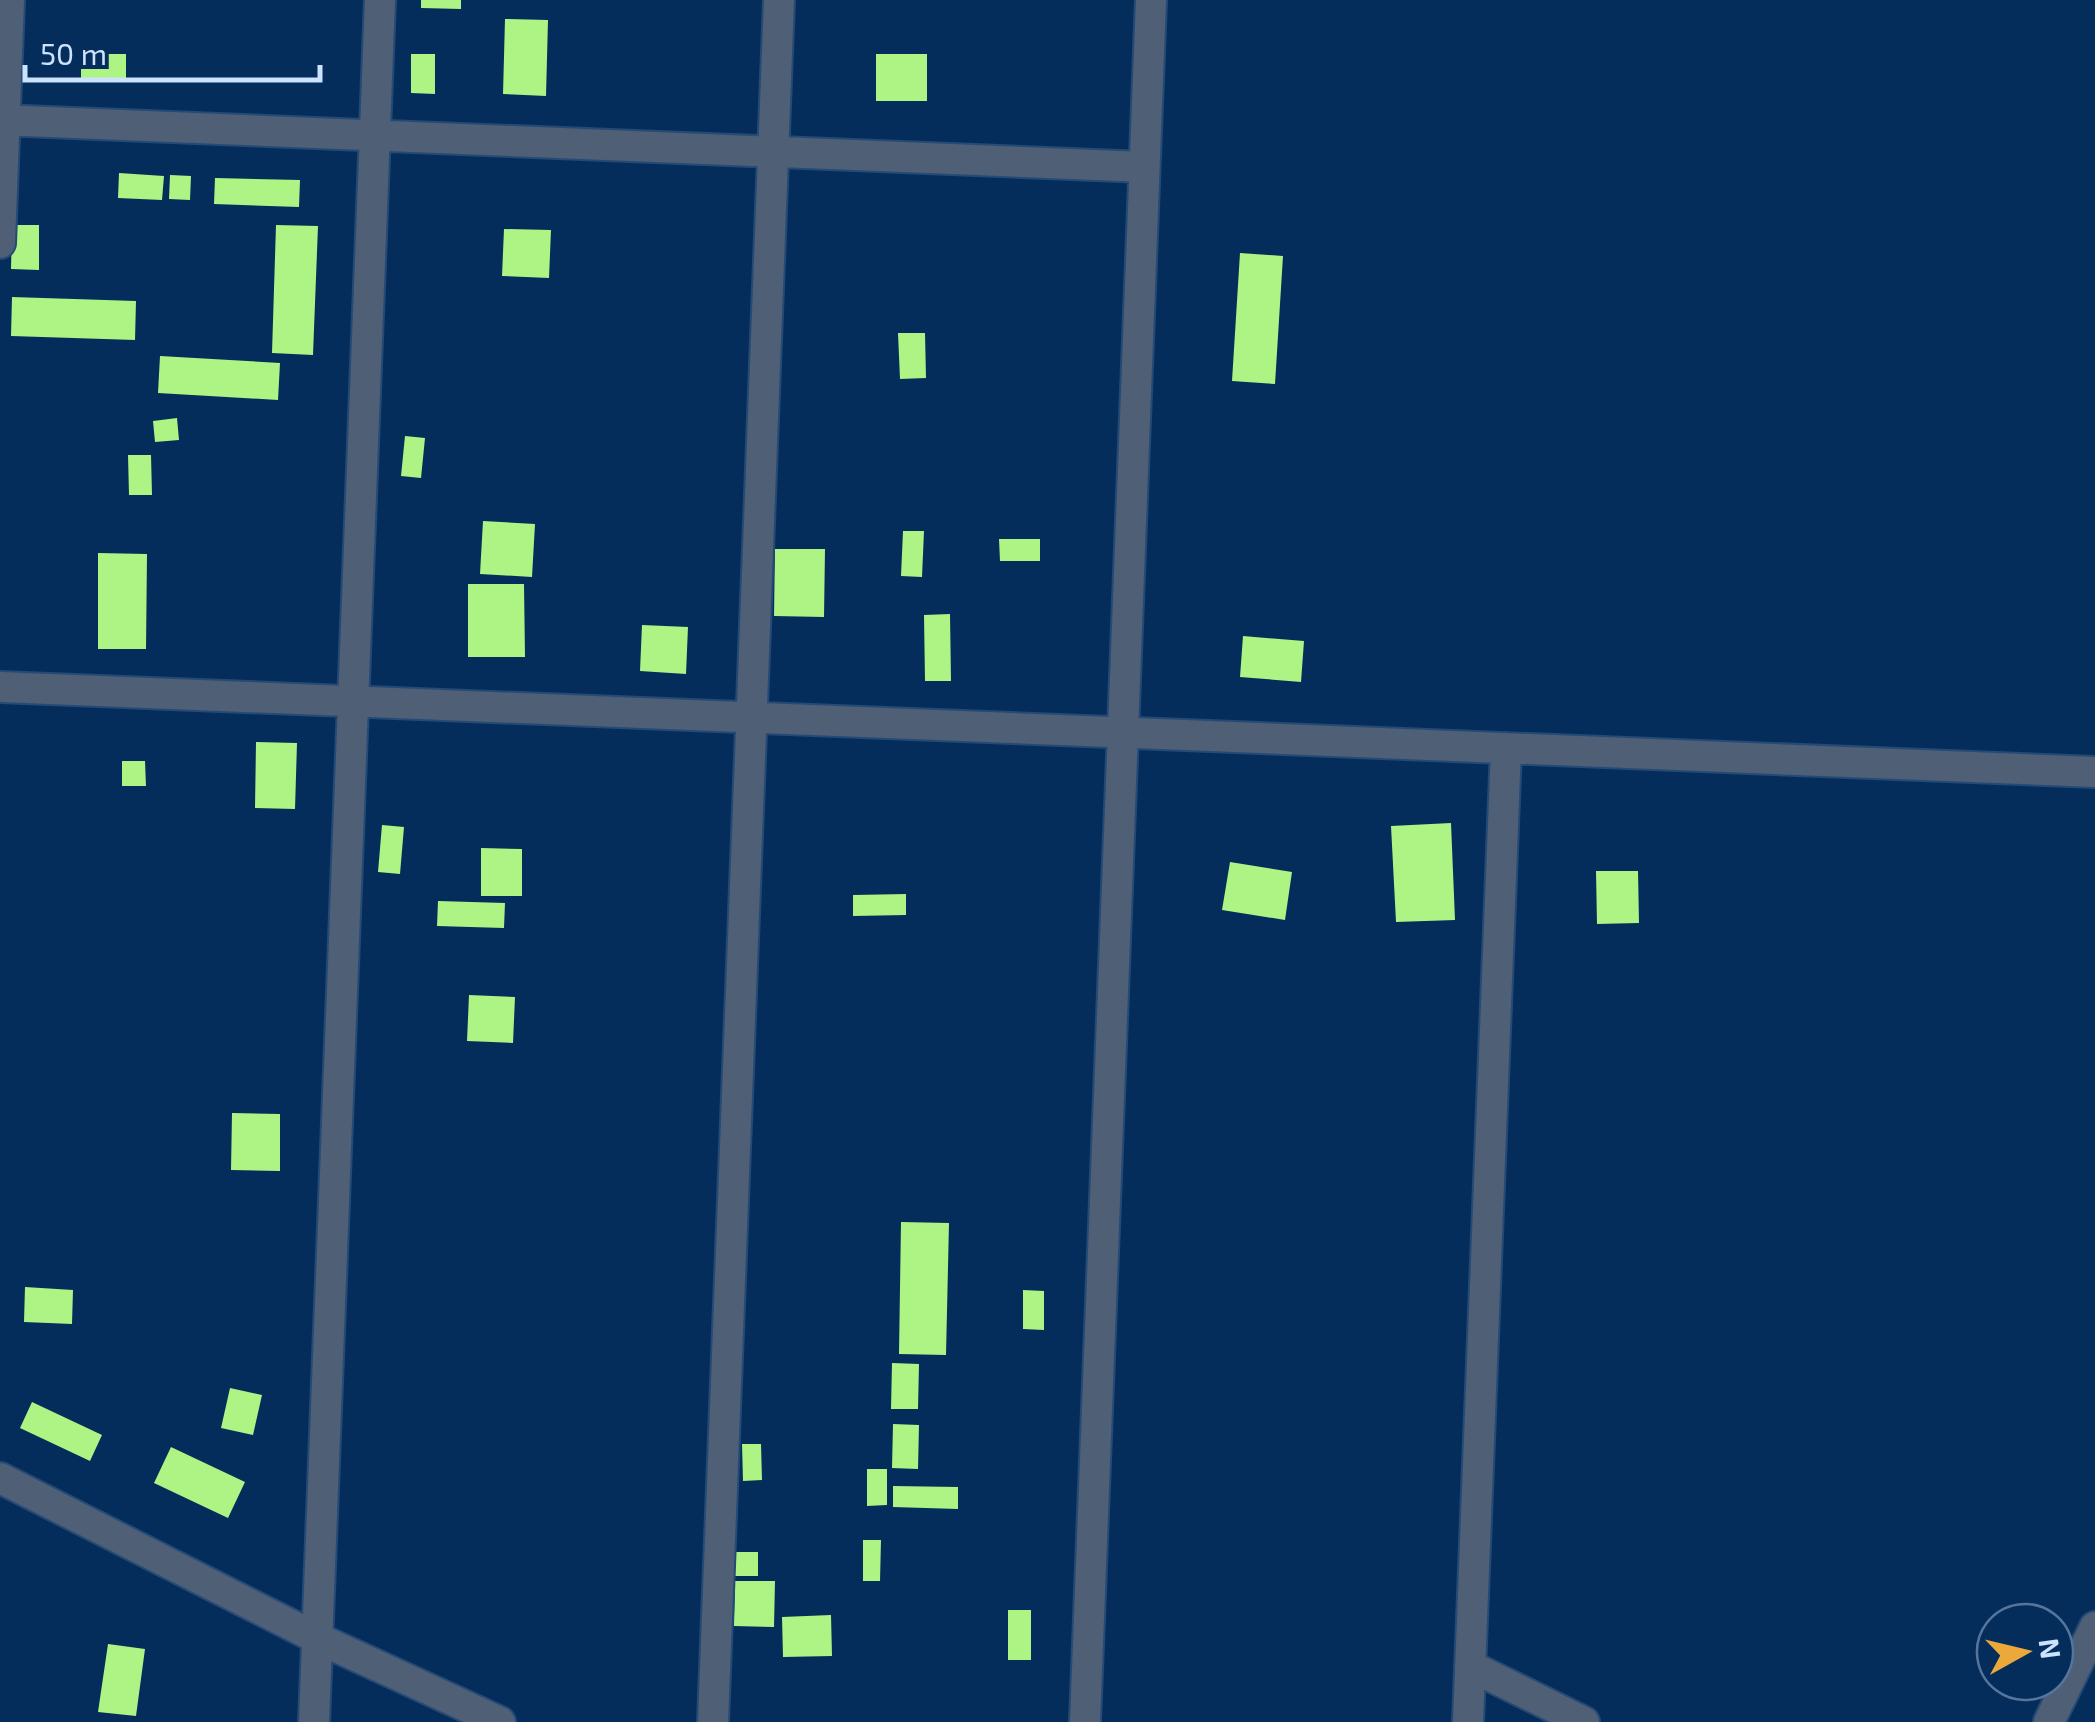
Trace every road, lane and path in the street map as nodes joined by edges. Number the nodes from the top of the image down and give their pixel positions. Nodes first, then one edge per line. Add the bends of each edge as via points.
1 (10, 0) edge
2 (380, 0) edge
3 (779, 0) edge
4 (1151, 0) edge
5 (2, 120) edge
6 (374, 136) junction
7 (773, 152) junction
8 (1144, 166) junction
9 (0, 243) edge
10 (0, 686) edge
11 (353, 701) junction
12 (752, 717) junction
13 (1123, 732) junction
14 (1506, 748) junction
15 (2095, 772) edge
16 (0, 1478) edge
17 (2095, 1627) edge
18 (317, 1638) junction
19 (1470, 1666) junction
20 (314, 1722) edge
21 (500, 1722) edge
22 (713, 1722) edge
23 (1085, 1722) edge
24 (1468, 1722) edge
25 (1584, 1722) edge
26 (2049, 1722) edge

1 - 5 street
2 - 6 street
3 - 7 street
4 - 8 street
5 - 6 street
5 - 9 street
6 - 7 street
6 - 11 street
7 - 8 street
7 - 12 street
8 - 13 street
10 - 11 street
11 - 12 street
11 - 18 street
12 - 13 street
12 - 22 street
13 - 14 street
13 - 23 street
14 - 15 street
14 - 19 street
16 - 18 street
17 - 26 street
18 - 20 street
18 - 21 street
19 - 24 street
19 - 25 street

